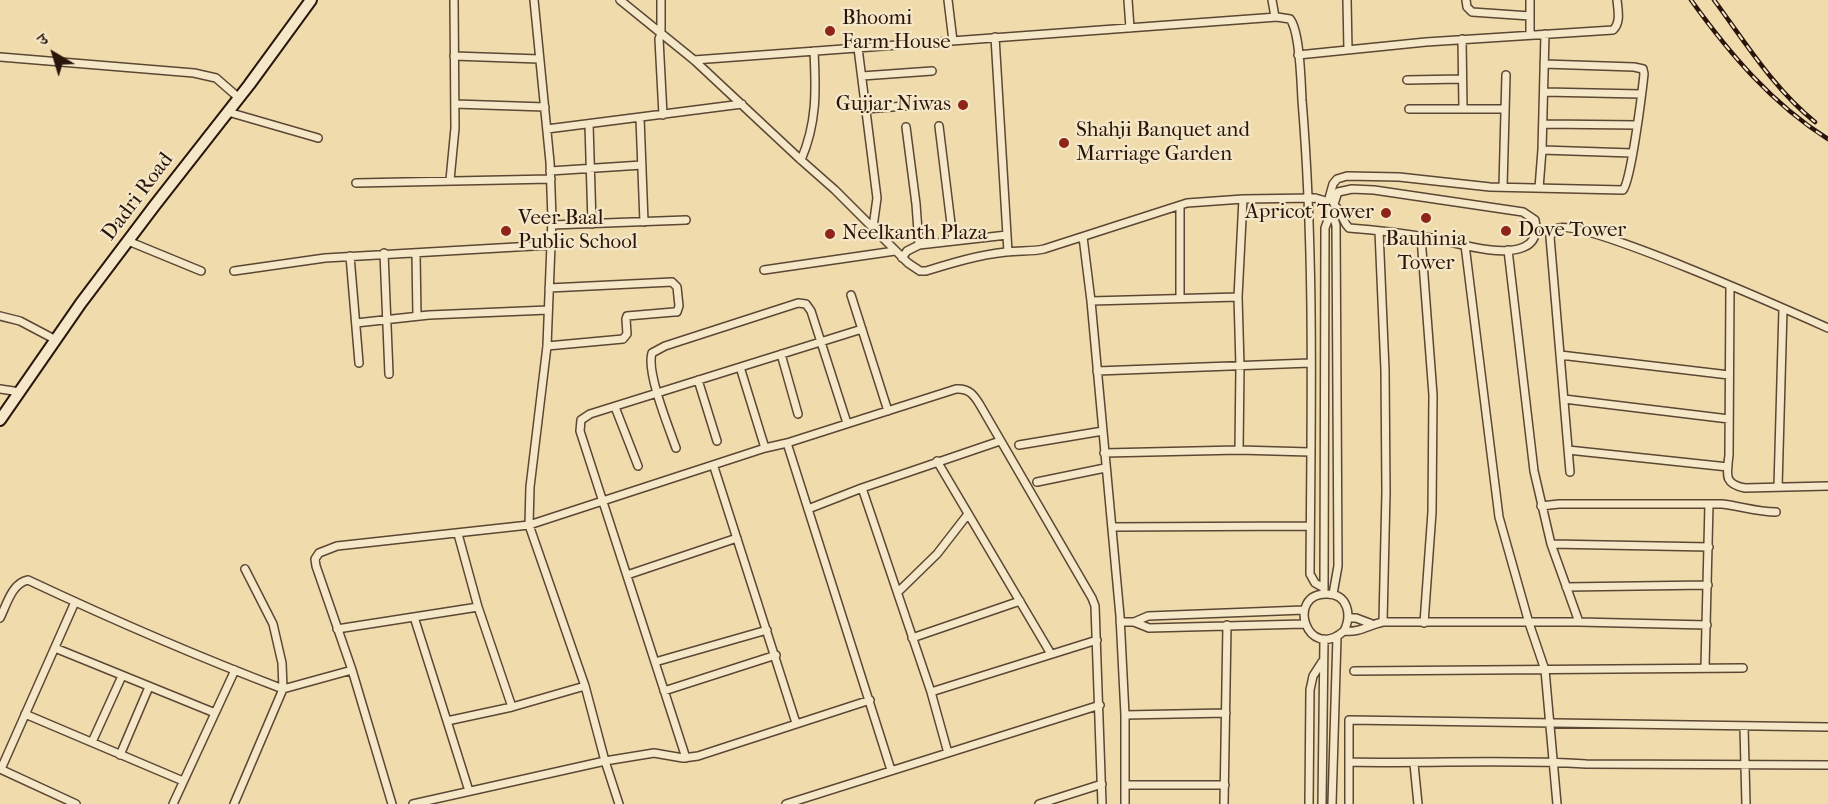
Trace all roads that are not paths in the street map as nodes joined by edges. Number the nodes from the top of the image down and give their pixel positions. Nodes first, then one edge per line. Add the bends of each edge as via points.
1 (454, 0) edge
2 (534, 0) edge
3 (620, 0) edge
4 (661, 0) edge
5 (948, 0) edge
6 (1128, 0) edge
7 (1272, 0) edge
8 (1347, 0) edge
9 (1466, 0) edge
10 (1530, 0) edge
11 (1617, 0) edge
12 (309, 1) edge
13 (1530, 16) junction
14 (1275, 18) junction
15 (1130, 28) junction
16 (662, 33) junction
17 (1530, 34) junction
18 (1545, 34) junction
19 (995, 38) junction
20 (1462, 39) junction
21 (952, 41) junction
22 (858, 48) junction
23 (1348, 50) junction
24 (814, 51) junction
25 (1298, 55) junction
26 (454, 56) junction
27 (0, 57) edge
28 (539, 59) junction
29 (694, 60) junction
30 (1544, 64) junction
31 (932, 71) dead end
32 (1506, 75) dead end
33 (861, 76) junction
34 (1462, 79) junction
35 (1407, 80) dead end
36 (1544, 92) junction
37 (1641, 94) junction
38 (239, 98) junction
39 (455, 104) junction
40 (742, 104) junction
41 (932, 104) dead end
42 (545, 107) junction
43 (1408, 109) dead end
44 (1462, 109) junction
45 (1505, 109) junction
46 (865, 110) junction
47 (228, 112) junction
48 (663, 115) junction
49 (640, 118) junction
50 (589, 124) junction
51 (1543, 124) junction
52 (1637, 124) junction
53 (939, 126) dead end
54 (906, 127) dead end
55 (547, 129) junction
56 (318, 138) dead end
57 (1542, 150) junction
58 (1632, 153) junction
59 (801, 160) junction
60 (642, 165) junction
61 (590, 168) junction
62 (550, 175) junction
63 (450, 180) junction
64 (356, 183) dead end
65 (1503, 187) junction
66 (1539, 188) junction
67 (1310, 197) junction
68 (1243, 199) junction
69 (1331, 203) junction
70 (1180, 206) junction
71 (1331, 213) junction
72 (686, 220) dead end
73 (644, 222) junction
74 (592, 224) junction
75 (552, 225) junction
76 (873, 227) junction
77 (1379, 231) junction
78 (1006, 235) junction
79 (1083, 237) junction
80 (1421, 237) junction
81 (953, 240) junction
82 (128, 241) junction
83 (551, 245) junction
84 (919, 245) junction
85 (1465, 245) junction
86 (1508, 250) junction
87 (895, 251) junction
88 (1008, 252) junction
89 (384, 253) junction
90 (416, 254) junction
91 (350, 256) junction
92 (902, 258) junction
93 (764, 270) dead end
94 (201, 271) dead end
95 (234, 271) dead end
96 (1730, 286) junction
97 (549, 288) junction
98 (851, 295) dead end
99 (1238, 297) junction
100 (1180, 298) junction
101 (1091, 301) junction
102 (1783, 309) junction
103 (548, 310) junction
104 (0, 316) edge
105 (417, 316) junction
106 (387, 320) junction
107 (356, 322) junction
108 (1828, 328) edge
109 (862, 329) junction
110 (56, 340) junction
111 (822, 340) junction
112 (547, 346) junction
113 (781, 354) junction
114 (1560, 355) junction
115 (360, 363) dead end
116 (1310, 363) junction
117 (1240, 366) junction
118 (741, 368) junction
119 (1097, 371) junction
120 (389, 374) dead end
121 (1729, 375) junction
122 (698, 380) junction
123 (0, 389) edge
124 (20, 392) junction
125 (658, 394) junction
126 (1564, 399) junction
127 (615, 407) junction
128 (888, 411) junction
129 (798, 414) dead end
130 (1729, 419) junction
131 (0, 420) edge
132 (847, 423) junction
133 (1103, 431) junction
134 (717, 441) dead end
135 (1000, 441) junction
136 (787, 443) junction
137 (1019, 445) dead end
138 (676, 448) dead end
139 (765, 448) junction
140 (1239, 450) junction
141 (1568, 450) junction
142 (1310, 452) junction
143 (1104, 453) junction
144 (937, 461) junction
145 (638, 466) dead end
146 (714, 467) junction
147 (1728, 467) junction
148 (1106, 468) junction
149 (1570, 472) dead end
150 (1038, 482) dead end
151 (1828, 486) edge
152 (1778, 487) junction
153 (862, 488) junction
154 (604, 502) junction
155 (1709, 504) junction
156 (1540, 506) junction
157 (808, 509) junction
158 (1776, 512) dead end
159 (968, 514) junction
160 (529, 525) junction
161 (1310, 526) junction
162 (1112, 527) junction
163 (458, 534) junction
164 (737, 538) junction
165 (1551, 544) junction
166 (1709, 547) junction
167 (245, 569) dead end
168 (627, 575) junction
169 (1708, 585) junction
170 (1566, 587) junction
171 (1324, 591) junction
172 (898, 592) junction
173 (1333, 594) junction
174 (1020, 601) junction
175 (75, 603) junction
176 (478, 607) junction
177 (1304, 610) junction
178 (414, 617) junction
179 (0, 618) edge
180 (1349, 618) junction
181 (1120, 622) junction
182 (1134, 622) junction
183 (1383, 622) junction
184 (1579, 622) junction
185 (1424, 623) junction
186 (1529, 623) junction
187 (1304, 624) junction
188 (1372, 624) junction
189 (1707, 624) junction
190 (1227, 625) junction
191 (337, 629) junction
192 (768, 630) junction
193 (1344, 631) junction
194 (1337, 637) junction
195 (912, 638) junction
196 (1324, 639) junction
197 (1097, 640) junction
198 (55, 648) junction
199 (1050, 654) junction
200 (776, 655) junction
201 (655, 662) junction
202 (1322, 662) junction
203 (1705, 667) junction
204 (1743, 668) dead end
205 (235, 670) junction
206 (352, 670) junction
207 (1545, 670) junction
208 (1354, 671) dead end
209 (122, 676) junction
210 (585, 686) junction
211 (149, 687) junction
212 (283, 688) junction
213 (664, 691) junction
214 (931, 692) junction
215 (870, 700) junction
216 (1100, 705) junction
217 (513, 707) junction
218 (215, 713) junction
219 (1226, 713) junction
220 (25, 714) junction
221 (1125, 715) junction
222 (447, 721) junction
223 (796, 723) junction
224 (1551, 723) junction
225 (1744, 727) junction
226 (1828, 727) edge
227 (92, 742) junction
228 (948, 753) junction
229 (120, 755) junction
230 (686, 758) junction
231 (605, 761) junction
232 (1349, 762) junction
233 (1555, 762) junction
234 (1414, 764) junction
235 (1745, 765) junction
236 (1828, 765) edge
237 (0, 769) edge
238 (891, 770) junction
239 (183, 781) junction
240 (1102, 784) junction
241 (1125, 785) junction
242 (1225, 785) junction
243 (470, 791) junction
244 (796, 802) edge
245 (76, 804) edge
246 (173, 804) edge
247 (234, 804) edge
248 (392, 804) edge
249 (413, 804) edge
250 (619, 804) edge
251 (786, 804) edge
252 (1039, 804) edge
253 (1102, 804) edge
254 (1125, 804) edge
255 (1224, 804) edge
256 (1309, 804) edge
257 (1322, 804) edge
258 (1332, 804) edge
259 (1349, 804) edge
260 (1418, 804) edge
261 (1557, 804) edge
262 (1746, 804) edge

1 - 26 street
2 - 28 street
3 - 16 street
4 - 16 street
5 - 21 street
6 - 15 street
7 - 14 street
8 - 23 street
9 - 13 street via 1472,12
10 - 13 street
11 - 18 street via 1617,26 1613,30
12 - 38 main road, Dadri Road
13 - 17 street
14 - 15 street
14 - 25 street via 1293,23
15 - 19 street
16 - 29 street
16 - 48 street via 659,39
17 - 18 street
17 - 20 street
18 - 30 street
19 - 21 street
19 - 78 street
20 - 23 street
20 - 34 street
21 - 22 street
22 - 24 street
22 - 33 street
23 - 25 street
24 - 29 street
24 - 59 street via 814,119
25 - 67 street
26 - 28 street
26 - 39 street
27 - 38 street via 194,73 216,78
28 - 42 street
29 - 40 street
30 - 36 street
30 - 37 street via 1639,67 1644,74
31 - 33 street
32 - 45 street
33 - 46 street
34 - 35 street
34 - 44 street
36 - 37 street
36 - 51 street
37 - 52 street
38 - 47 main road, Dadri Road
39 - 42 street
39 - 63 street
40 - 48 street
40 - 59 street
41 - 46 street
42 - 55 street
43 - 44 street
44 - 45 street
45 - 65 street
46 - 76 street via 877,198
47 - 56 street
47 - 82 main road, Dadri Road
48 - 49 street
49 - 50 street
49 - 60 street
50 - 55 street
50 - 61 street
51 - 52 street
51 - 57 street
52 - 58 street
53 - 81 street
54 - 84 street
55 - 62 street
57 - 58 street
57 - 66 street
58 - 66 street via 1623,190
59 - 76 street
60 - 61 street
60 - 73 street
61 - 62 street
61 - 74 street
62 - 63 street
62 - 75 street
63 - 64 street
65 - 66 street
65 - 69 street via 1347,176 1333,184
67 - 68 street
67 - 69 street
67 - 116 street
68 - 70 street
68 - 99 street
69 - 71 street
69 - 77 street via 1349,228
69 - 86 street via 1344,190 1374,190 1523,212 1535,220 1535,237 1525,247
70 - 79 street
70 - 100 street
71 - 171 street via 1324,248
71 - 173 street via 1336,225 1338,566
72 - 73 street
73 - 74 street
74 - 75 street
75 - 83 street
76 - 87 street
77 - 80 street
77 - 183 street via 1385,393
78 - 81 street
78 - 88 street
79 - 88 street via 1044,249
79 - 101 street
80 - 85 street
80 - 185 street via 1432,395 1432,512
81 - 84 street
82 - 94 street
82 - 110 main road, Dadri Road
83 - 90 street
83 - 97 street
84 - 92 street via 907,250
85 - 86 street
85 - 186 street via 1499,517
86 - 156 street
87 - 92 street
87 - 93 street
88 - 92 street via 926,271
89 - 90 street
89 - 91 street
89 - 106 street
90 - 105 street
91 - 95 street
91 - 107 street
96 - 102 street
96 - 114 street via 1619,242 1560,227 1550,237
96 - 121 street
97 - 103 street
97 - 112 street via 669,282 677,286 679,306 674,312 627,315 627,334 623,339
98 - 109 street
99 - 100 street
99 - 117 street
100 - 101 street
101 - 119 street
102 - 108 street
102 - 152 street
103 - 105 street
103 - 112 street
104 - 110 street via 20,321
105 - 106 street
106 - 107 street
106 - 120 street
107 - 115 street
109 - 111 street
109 - 128 street
110 - 124 main road, Dadri Road
111 - 113 street
111 - 125 street via 811,311 803,303 665,346 656,349 650,358
111 - 132 street
112 - 160 street
113 - 118 street
113 - 129 street
114 - 121 street
114 - 126 street
116 - 117 street
116 - 142 street
117 - 119 street
117 - 140 street
118 - 122 street
118 - 139 street
119 - 133 street
121 - 130 street
122 - 125 street
122 - 134 street
123 - 124 street
124 - 131 main road, Dadri Road
125 - 127 street
125 - 138 street
126 - 130 street
126 - 141 street
127 - 145 street
127 - 154 street via 585,417 579,426
128 - 132 street
128 - 135 street via 964,388 975,396
130 - 147 street
132 - 136 street
133 - 137 street
133 - 143 street
135 - 144 street
135 - 197 street via 1092,598
136 - 139 street
136 - 157 street
139 - 146 street
140 - 142 street
140 - 143 street
141 - 147 street
141 - 149 street
142 - 161 street
143 - 148 street
144 - 153 street
144 - 159 street
146 - 154 street
146 - 164 street
147 - 152 street via 1727,476 1734,486
148 - 150 street
148 - 162 street
151 - 152 street
153 - 157 street
153 - 172 street
154 - 160 street
154 - 168 street
155 - 156 street
155 - 158 street
155 - 166 street
156 - 165 street
157 - 215 street
159 - 172 street via 937,554
159 - 174 street
160 - 163 street
160 - 210 street
161 - 162 street
161 - 171 street via 1310,574
162 - 181 street
163 - 176 street
163 - 191 street via 337,546 319,553 316,566
164 - 168 street
164 - 192 street
165 - 166 street
165 - 170 street
166 - 169 street
167 - 212 street via 273,624
168 - 201 street
169 - 170 street
169 - 189 street
170 - 184 street
171 - 173 street
171 - 177 street via 1308,602
172 - 195 street
173 - 180 street via 1341,598
174 - 195 street
174 - 199 street
175 - 179 street via 28,580 21,581
175 - 198 street
175 - 205 street
176 - 178 street
176 - 217 street
177 - 182 street via 1148,616
177 - 187 street
178 - 191 street
178 - 222 street
180 - 188 street
180 - 193 street
181 - 182 street
181 - 221 street
182 - 190 street via 1149,628
183 - 185 street
183 - 188 street
184 - 186 street
184 - 189 street
185 - 186 street
186 - 207 street
187 - 190 street
187 - 196 street via 1311,635
188 - 193 street via 1355,633
189 - 203 street
190 - 219 street
191 - 206 street
192 - 200 street
192 - 201 street
193 - 194 street
194 - 196 street
194 - 258 street
195 - 214 street
196 - 202 street
197 - 199 street
197 - 216 street
198 - 209 street
198 - 220 street
199 - 214 street
200 - 213 street
200 - 223 street
201 - 213 street
202 - 256 street via 1310,690
202 - 257 street
203 - 204 street
203 - 207 street
205 - 212 street
205 - 218 street
206 - 212 street
206 - 248 street
207 - 208 street
207 - 224 street
209 - 211 street
209 - 227 street
210 - 217 street
210 - 231 street
211 - 218 street
211 - 229 street
212 - 247 street
213 - 230 street
214 - 228 street
215 - 223 street
215 - 238 street
216 - 228 street
216 - 240 street
217 - 222 street
218 - 239 street
219 - 221 street
219 - 242 street
220 - 227 street
220 - 237 street
221 - 241 street
222 - 243 street
223 - 230 street
224 - 225 street
224 - 232 street via 1350,720
224 - 233 street
225 - 226 street
225 - 235 street
227 - 229 street
228 - 238 street
229 - 239 street
230 - 231 street via 654,753
231 - 243 street
231 - 250 street
232 - 234 street
232 - 259 street
233 - 234 street
233 - 235 street
233 - 261 street
234 - 260 street
235 - 236 street
235 - 262 street
237 - 245 street
238 - 244 street
239 - 246 street
240 - 252 street
240 - 253 street
241 - 242 street
241 - 254 street
242 - 255 street
243 - 249 street
244 - 251 street

